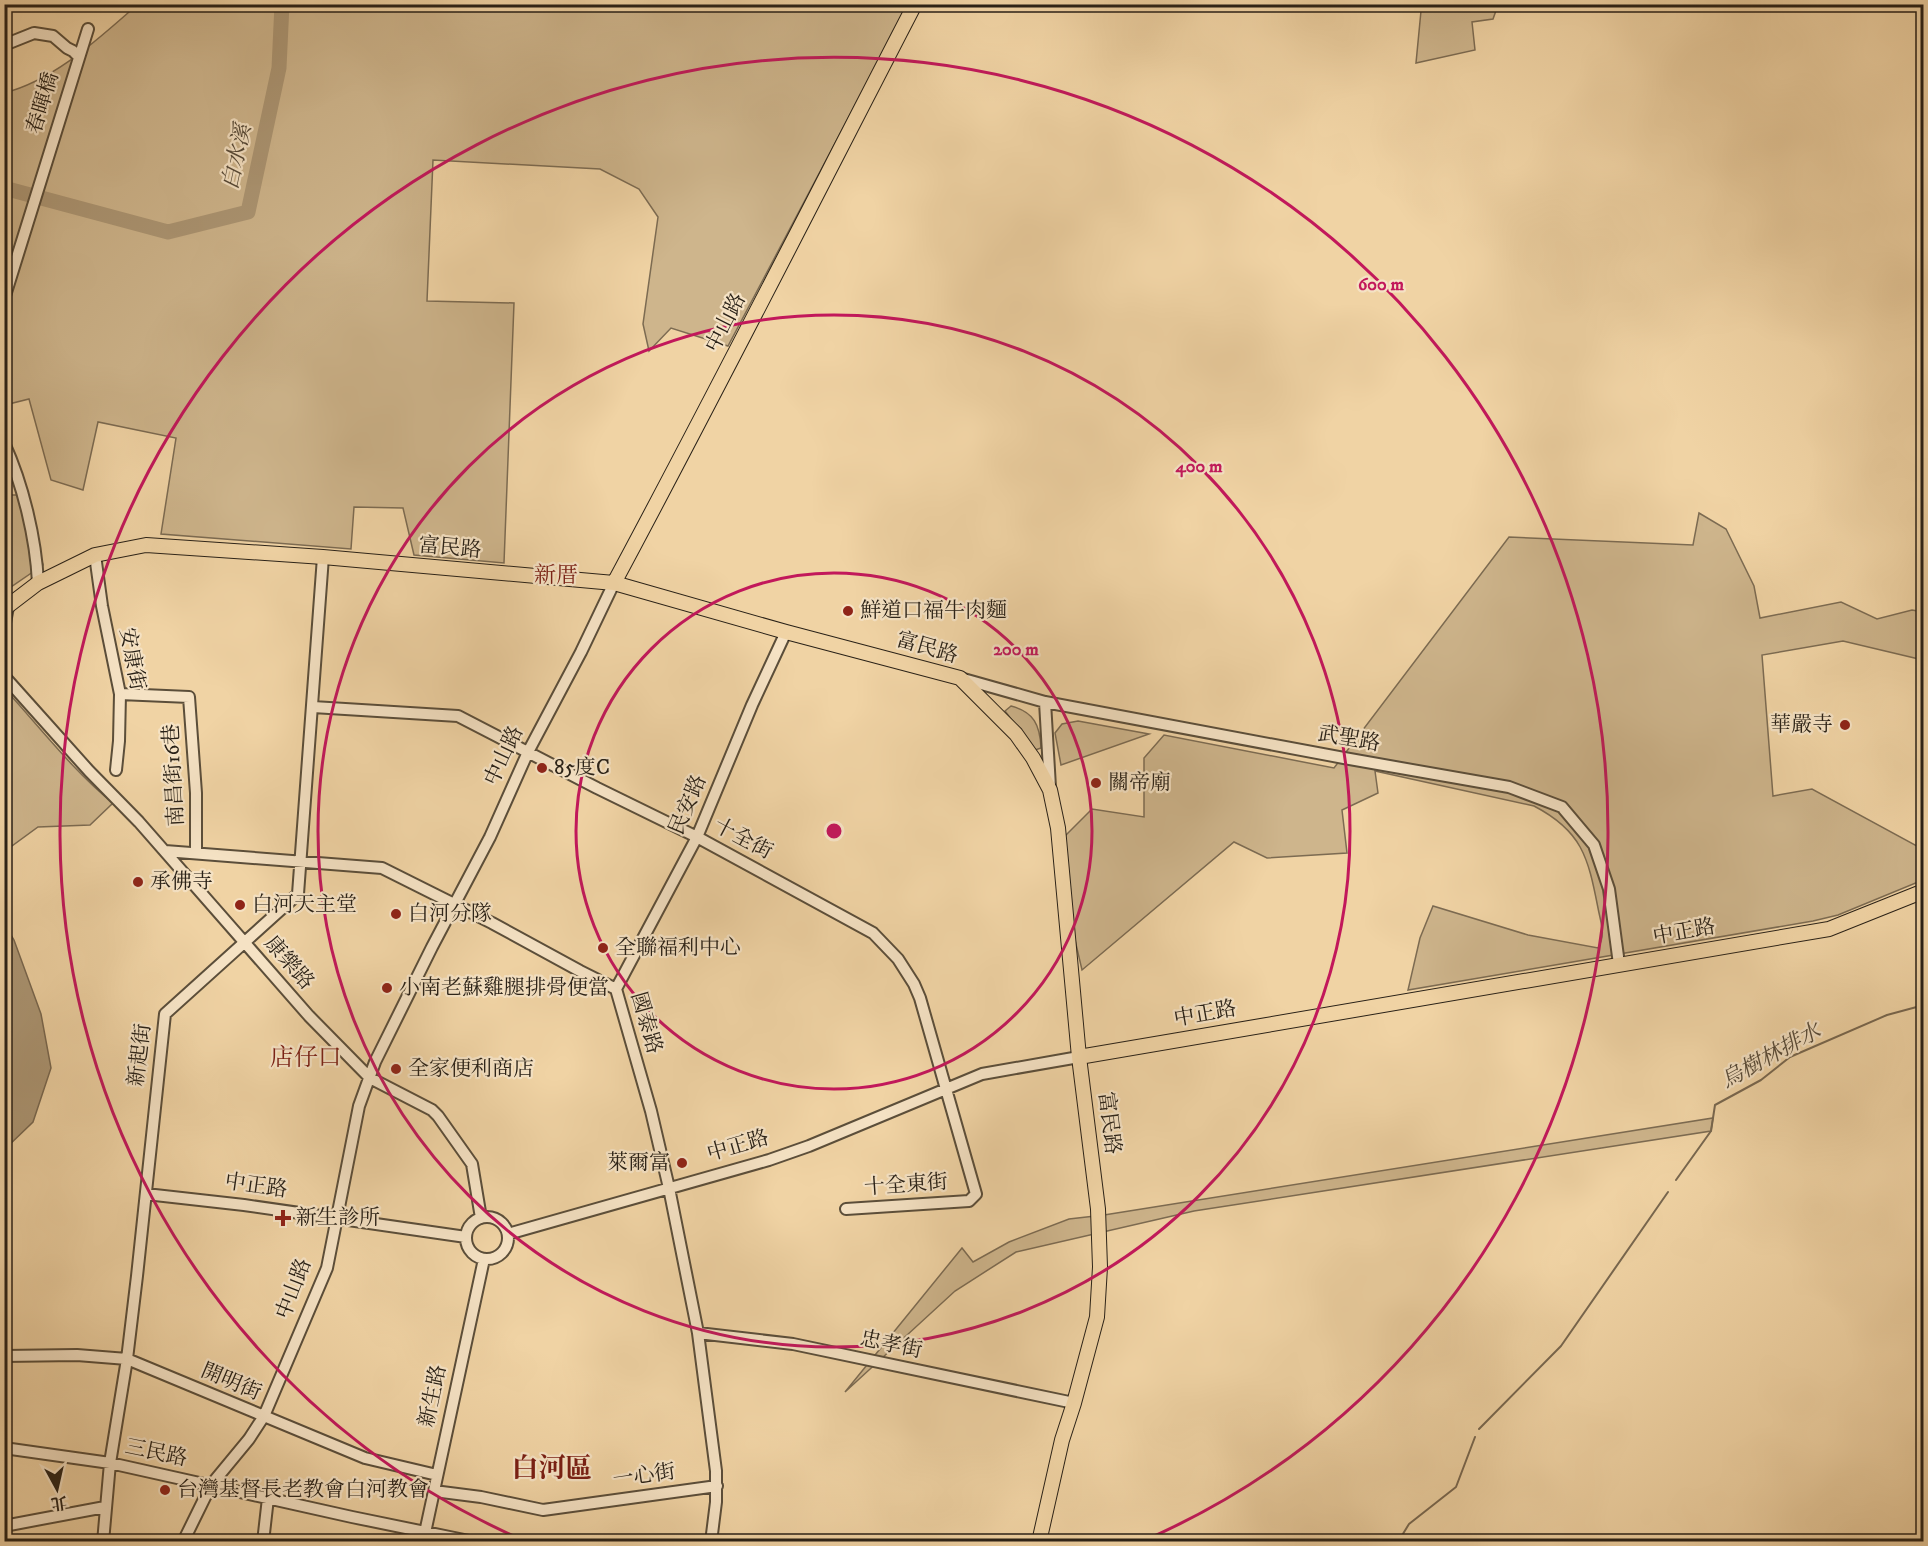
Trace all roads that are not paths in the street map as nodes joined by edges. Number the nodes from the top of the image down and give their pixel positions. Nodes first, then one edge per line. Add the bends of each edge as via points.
1 (915, 4) edge
2 (88, 29) dead end
3 (4, 45) edge
4 (78, 57) junction
5 (4, 299) edge
6 (4, 443) edge
7 (95, 555) junction
8 (323, 557) junction
9 (614, 583) junction
10 (38, 584) junction
11 (6, 608) edge
12 (4, 628) edge
13 (786, 632) junction
14 (4, 676) edge
15 (960, 678) junction
16 (120, 694) junction
17 (1045, 702) junction
18 (313, 706) junction
19 (528, 752) junction
20 (116, 770) dead end
21 (1050, 790) junction
22 (698, 837) junction
23 (165, 851) junction
24 (196, 852) junction
25 (302, 860) junction
26 (1923, 891) edge
27 (454, 903) junction
28 (244, 942) junction
29 (1619, 964) junction
30 (616, 989) junction
31 (1079, 1057) junction
32 (370, 1078) junction
33 (946, 1089) junction
34 (669, 1188) junction
35 (146, 1194) junction
36 (969, 1201) joint
37 (846, 1209) dead end
38 (481, 1218) junction
39 (338, 1219) junction
40 (508, 1234) junction
41 (466, 1237) junction
42 (484, 1259) junction
43 (698, 1333) junction
44 (4, 1356) edge
45 (127, 1359) junction
46 (1074, 1402) junction
47 (264, 1416) junction
48 (4, 1448) edge
49 (110, 1462) junction
50 (437, 1475) junction
51 (211, 1485) junction
52 (717, 1485) junction
53 (434, 1491) junction
54 (268, 1498) junction
55 (105, 1507) junction
56 (4, 1526) edge
57 (424, 1536) edge
58 (103, 1542) edge
59 (183, 1542) edge
60 (263, 1542) edge
61 (474, 1542) edge
62 (711, 1542) edge
63 (1039, 1542) edge

1 - 9 main road, 中山路
2 - 4 street, 春暉橋
3 - 4 street via 34,33 53,36
4 - 5 street, 春暉橋
6 - 10 street via 14,464 36,554
7 - 8 main road, 富民路 via 146,545
7 - 10 main road, 富民路
7 - 16 street, 安康街
8 - 9 main road, 富民路
8 - 18 street, 新起街
9 - 13 main road, 富民路
9 - 19 street, 中山路
10 - 11 main road, 富民路
11 - 12 street
13 - 15 main road, 富民路
13 - 22 street, 民安路
14 - 23 street, 康樂路
15 - 17 street, 武聖路
15 - 21 main road, 富民路 via 1016,734
16 - 20 street, 安康街
16 - 24 street, 南昌街16巷 via 189,697
17 - 21 street
17 - 29 street, 武聖路 via 1509,787 1562,807 1594,845 1609,889
18 - 19 street, 十全街 via 458,716
18 - 25 street, 新起街
19 - 22 street, 十全街
19 - 27 street, 中山路 via 490,837
21 - 31 main road, 富民路 via 1058,828
22 - 30 street, 民安路
22 - 33 street, 十全街 via 873,933 890,949 920,998
23 - 24 street, 國泰路
23 - 28 street, 康樂路
24 - 25 street, 國泰路
25 - 27 street, 國泰路 via 382,868
25 - 28 street, 新起街 via 298,894
26 - 29 main road, 中正路 via 1829,929
27 - 30 street, 國泰路
27 - 32 street, 中山路
28 - 32 street, 康樂路
28 - 35 street, 新起街 via 165,1014
29 - 31 main road, 中正路
30 - 34 street, 國泰路
31 - 33 street, 中正路 via 982,1074
31 - 46 main road, 富民路 via 1098,1209 1100,1267 1097,1317
32 - 38 street, 康樂路 via 438,1116 472,1164
32 - 39 street, 中山路 via 359,1106
33 - 34 street, 中正路 via 790,1153
33 - 36 street, 十全街 via 976,1194
34 - 40 street, 中正路
34 - 43 street, 國泰路
35 - 39 street, 中正路
35 - 45 street, 新起街
36 - 37 street, 十全東街
38 - 40 street via 493,1217
38 - 41 street via 470,1225
39 - 41 street, 中正路
39 - 47 street, 中山路 via 327,1268
40 - 42 street via 508,1245 502,1254
41 - 42 street via 473,1253
42 - 50 street, 新生路
43 - 46 street, 忠孝街 via 792,1344
43 - 52 street, 國泰路
44 - 45 street, 開明街
45 - 47 street, 開明街
45 - 49 street, 新起街
46 - 63 main road, 富民路
47 - 50 street, 開明街 via 365,1458
47 - 51 street, 中山路
48 - 49 street, 三民路
49 - 51 street, 三民路
49 - 55 street, 新起街
50 - 53 street, 新生路
51 - 54 street, 三民路
51 - 59 street, 中山路
52 - 53 street, 一心街 via 543,1510
52 - 62 street, 國泰路
53 - 57 street, 新生路
54 - 57 street, 三民路
54 - 60 street
55 - 56 street
55 - 58 street, 新起街
57 - 61 street, 三民路

